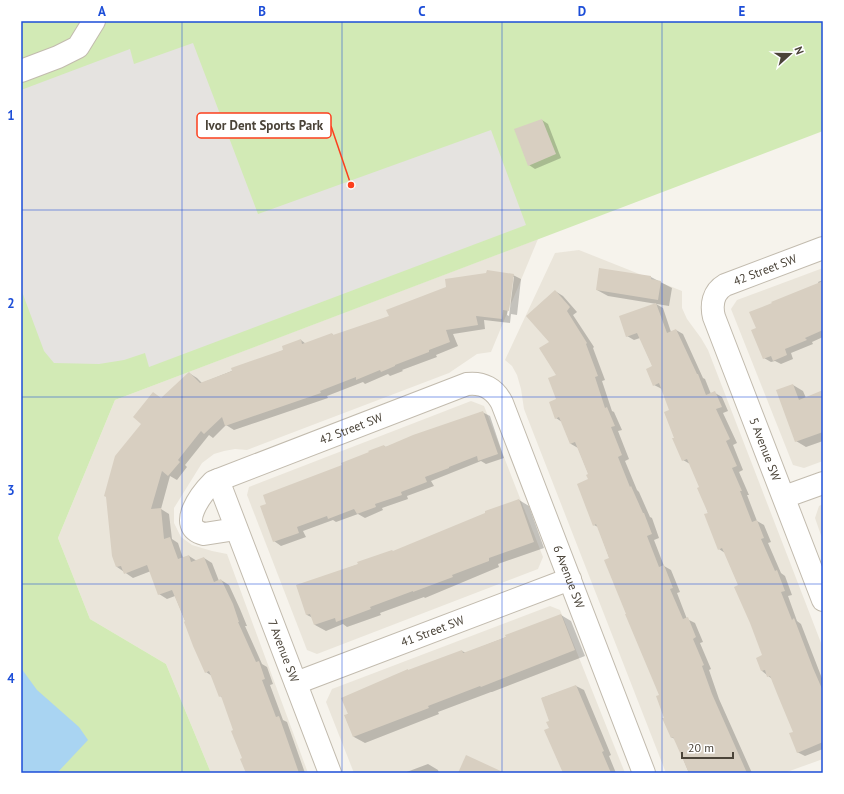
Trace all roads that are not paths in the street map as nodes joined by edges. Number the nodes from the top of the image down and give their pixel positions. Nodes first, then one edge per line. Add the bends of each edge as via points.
1 (94, 21) edge
2 (21, 71) edge
3 (823, 248) edge
4 (714, 299) joint
5 (486, 386) joint
6 (218, 480) junction
7 (823, 483) edge
8 (784, 498) junction
9 (236, 529) junction
10 (570, 579) junction
11 (823, 600) edge
12 (296, 683) junction
13 (330, 773) edge
14 (644, 773) edge

1 - 2 street via 78,47
3 - 4 street, 42 Street SW via 719,288
4 - 8 street, 5 Avenue SW via 714,317
5 - 6 street, 42 Street SW via 467,384
5 - 10 street, 6 Avenue SW via 493,390 502,403
6 - 9 street, 7 Avenue SW
6 - 9 street via 209,486 196,504 192,512 192,523 199,533 204,534
7 - 8 street
8 - 11 street, 5 Avenue SW
9 - 12 street, 7 Avenue SW
10 - 12 street, 41 Street SW
10 - 14 street, 6 Avenue SW
12 - 13 street, 7 Avenue SW

